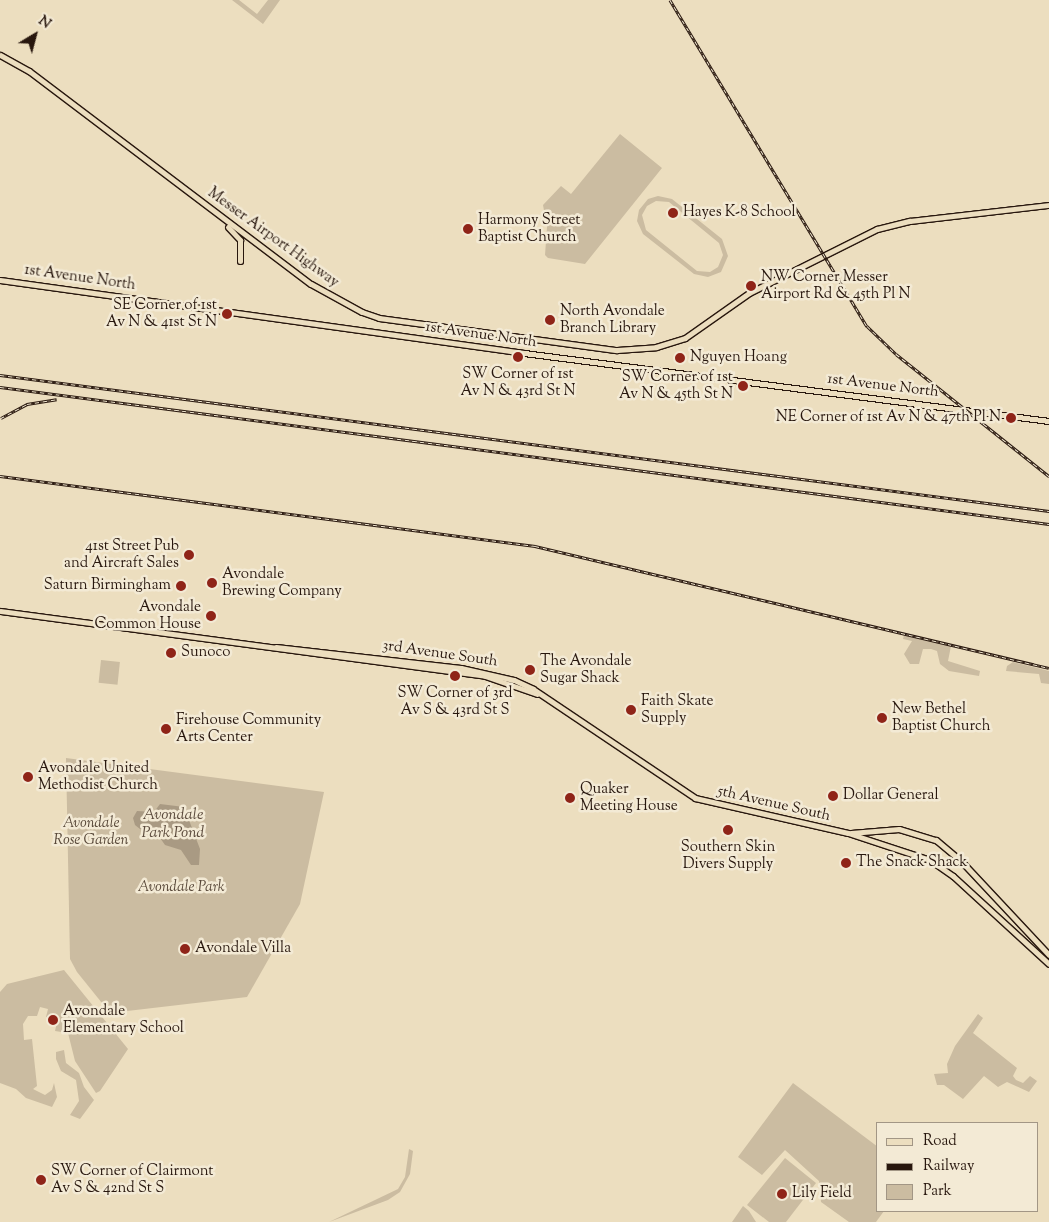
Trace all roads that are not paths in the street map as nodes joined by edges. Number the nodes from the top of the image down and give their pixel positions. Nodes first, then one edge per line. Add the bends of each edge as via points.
1 (0, 54) edge
2 (1049, 205) edge
3 (220, 217) junction
4 (240, 261) dead end
5 (0, 280) edge
6 (1049, 420) edge
7 (0, 611) edge
8 (695, 798) joint
9 (848, 833) junction
10 (1049, 955) edge
11 (1049, 964) edge

1 - 3 main road, Messer Airport Highway via 29,71
2 - 3 main road, Messer Airport Highway via 910,221 877,229 750,293 685,338 635,350 529,339 362,312 311,284
3 - 4 main road via 238,234
5 - 6 main road, 1st Avenue North via 334,324 476,347
7 - 8 main road, 3rd Avenue South via 495,674 527,685
8 - 9 main road, 5th Avenue South
9 - 10 main road, 5th Avenue South via 899,829 926,834 947,848
9 - 11 main road, 5th Avenue South via 917,855 948,871

